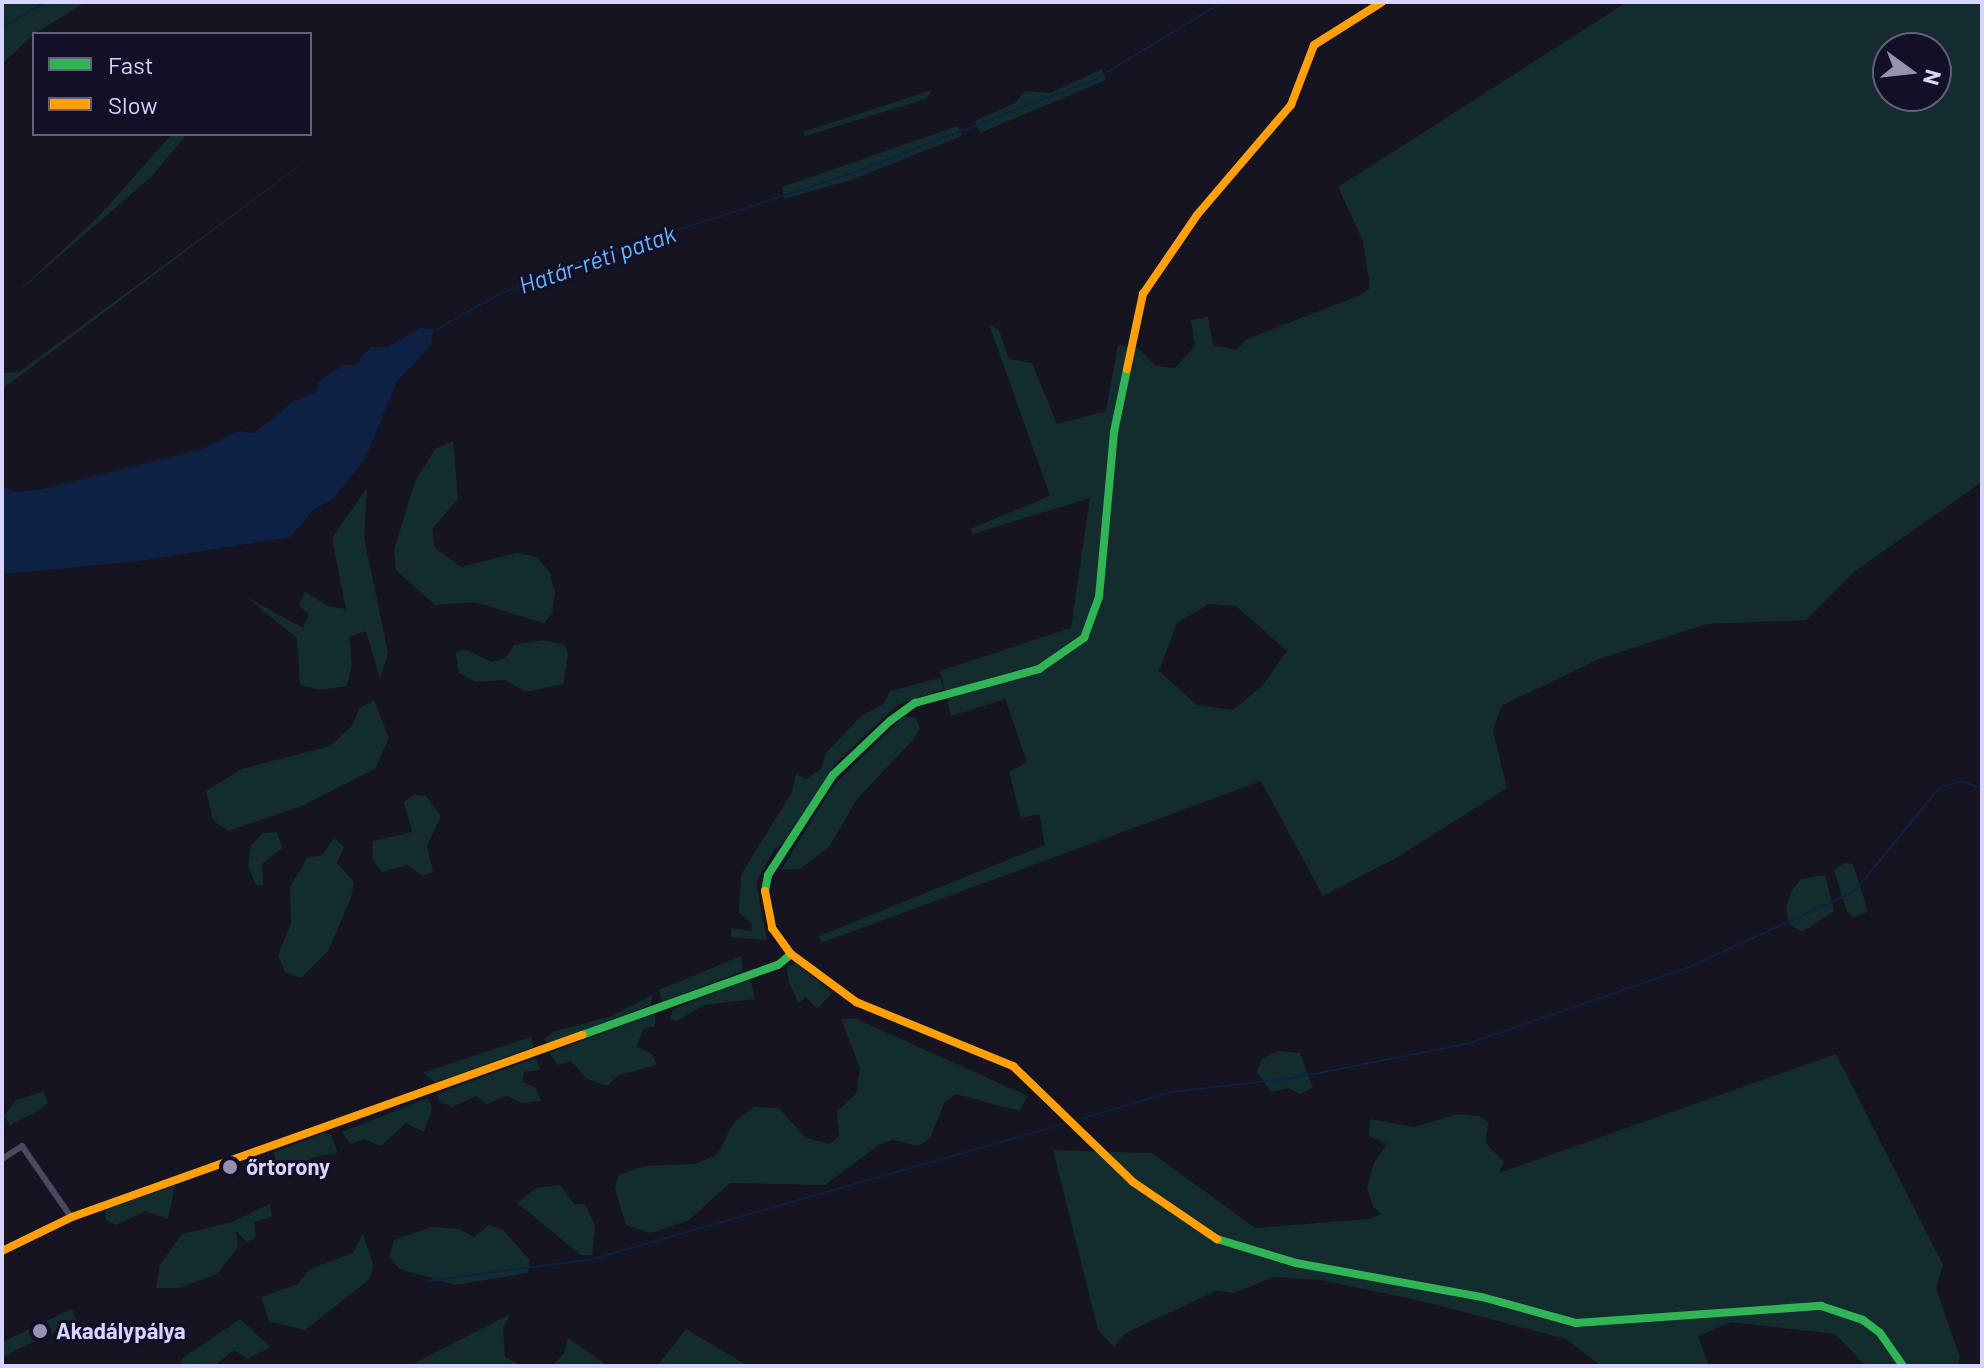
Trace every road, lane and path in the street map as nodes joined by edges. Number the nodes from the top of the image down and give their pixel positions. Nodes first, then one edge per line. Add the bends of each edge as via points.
1 (1382, 2) edge
2 (791, 954) junction
3 (2, 1159) edge
4 (72, 1217) junction
5 (2, 1251) edge
6 (1903, 1366) edge

1 - 2 main road via 1314,45 1291,105 1197,215 1143,294 1114,432 1099,597 1084,638 1039,669 915,703 833,775 764,883 765,910
2 - 4 main road via 778,965
2 - 6 main road via 879,1014 1013,1066 1133,1182 1220,1241 1350,1275 1482,1297 1561,1321 1821,1306 1863,1320 1880,1333
3 - 4 street via 22,1146 64,1214
4 - 5 main road

